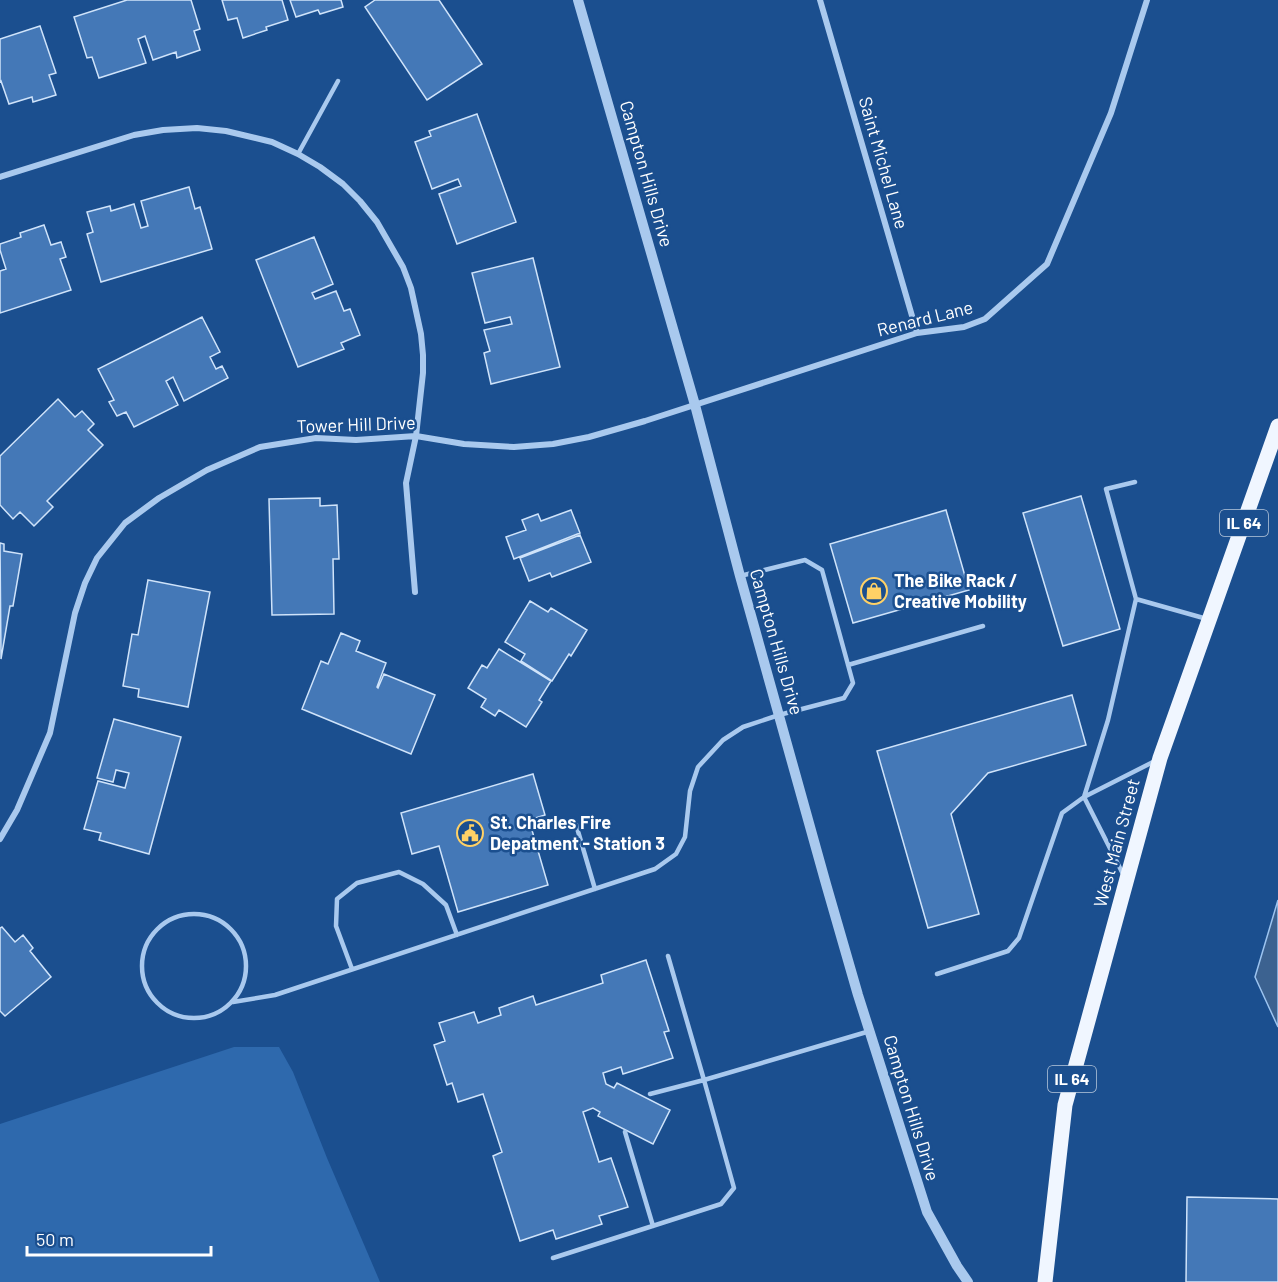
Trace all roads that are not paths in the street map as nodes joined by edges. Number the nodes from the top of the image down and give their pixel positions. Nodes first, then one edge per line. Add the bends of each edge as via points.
1 (578, 0) edge
2 (820, 0) edge
3 (1147, 0) edge
4 (338, 81) dead end
5 (298, 154) junction
6 (0, 177) edge
7 (917, 333) junction
8 (695, 405) junction
9 (1278, 426) edge
10 (416, 436) junction
11 (1134, 482) dead end
12 (740, 576) junction
13 (415, 592) dead end
14 (1136, 599) junction
15 (1210, 620) junction
16 (983, 626) dead end
17 (848, 665) junction
18 (779, 715) junction
19 (1160, 759) junction
20 (1084, 797) junction
21 (575, 821) dead end
22 (0, 839) edge
23 (1127, 881) junction
24 (595, 889) junction
25 (457, 935) junction
26 (668, 956) dead end
27 (352, 969) junction
28 (937, 974) dead end
29 (233, 1002) junction
30 (870, 1031) junction
31 (704, 1080) junction
32 (650, 1094) dead end
33 (625, 1132) dead end
34 (653, 1226) junction
35 (553, 1257) dead end
36 (968, 1282) edge
37 (1045, 1282) edge

1 - 8 street, Campton Hills Drive
2 - 7 street, Saint Michel Lane
3 - 7 street, Renard Lane via 1111,113 1047,264 985,319 964,327
4 - 5 lane
5 - 6 street via 272,142 226,131 164,130 134,135
5 - 10 street via 343,184 360,201 403,267 416,309 423,355
7 - 8 street, Renard Lane
8 - 10 street, Tower Hill Drive via 553,444 514,447
8 - 12 street, Campton Hills Drive
9 - 15 main road, West Main Street / IL 64
10 - 13 street via 406,483
10 - 22 street, Tower Hill Drive via 315,438 260,447 207,470 125,523 97,558 85,583 50,733 17,810
11 - 14 lane via 1106,489
12 - 17 lane via 805,561 822,570
12 - 18 street, Campton Hills Drive
14 - 15 lane
14 - 20 lane via 1108,720
15 - 19 main road, West Main Street / IL 64
16 - 17 lane
17 - 18 lane via 853,683 844,698
18 - 24 lane via 723,740 698,767 690,791 685,837 676,854 655,869
18 - 30 street, Campton Hills Drive
19 - 20 lane
19 - 23 main road, West Main Street / IL 64
20 - 23 lane
20 - 28 lane via 1062,813 1020,938 1008,951
21 - 24 lane
23 - 37 main road, West Main Street / IL 64 via 1065,1105
24 - 25 lane
25 - 27 lane
25 - 27 lane via 446,905 423,884 399,872 357,883 337,899 336,927
26 - 31 lane
27 - 29 lane via 275,995
29 - 29 lane via 246,970 239,939 213,917 197,914 165,922 144,948 141,966 144,984 153,999 183,1018 219,1013
30 - 31 lane
30 - 36 street, Campton Hills Drive via 927,1212
31 - 32 lane
31 - 34 lane via 734,1188 722,1204
33 - 34 lane
34 - 35 lane

